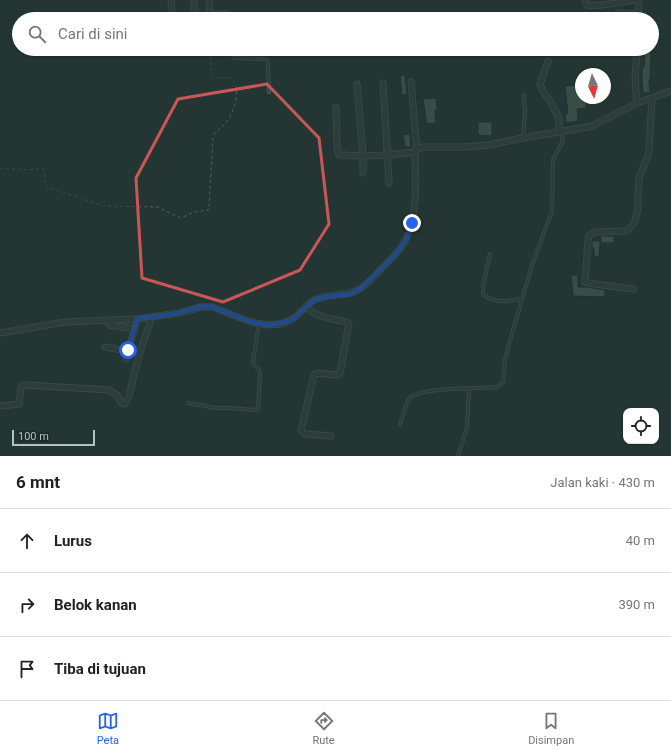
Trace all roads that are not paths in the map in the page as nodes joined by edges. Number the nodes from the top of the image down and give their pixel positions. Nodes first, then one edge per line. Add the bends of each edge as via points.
1 (171, 0) edge
2 (194, 0) edge
3 (209, 0) edge
4 (585, 0) edge
5 (635, 0) edge
6 (172, 11) dead end
7 (195, 12) edge
8 (210, 12) edge
9 (638, 12) edge
10 (233, 56) edge
11 (637, 56) edge
12 (548, 61) dead end
13 (411, 82) dead end
14 (383, 83) dead end
15 (357, 84) dead end
16 (671, 91) edge
17 (269, 92) dead end
18 (524, 96) dead end
19 (652, 99) junction
20 (637, 103) junction
21 (336, 107) dead end
22 (561, 132) junction
23 (523, 138) junction
24 (416, 151) junction
25 (388, 155) junction
26 (363, 156) junction
27 (363, 173) dead end
28 (390, 183) dead end
29 (490, 254) dead end
30 (633, 289) dead end
31 (522, 299) junction
32 (306, 306) junction
33 (152, 317) junction
34 (137, 319) junction
35 (110, 324) dead end
36 (259, 324) junction
37 (134, 328) junction
38 (0, 333) edge
39 (105, 347) dead end
40 (128, 350) junction
41 (126, 359) dead end
42 (469, 389) junction
43 (188, 403) dead end
44 (0, 406) edge
45 (400, 424) dead end
46 (331, 436) dead end
47 (458, 456) edge

1 - 6 street
2 - 7 street
3 - 8 street
4 - 5 street via 587,5 592,6
5 - 9 street via 639,2
10 - 17 lane via 268,60
11 - 20 street
12 - 22 street via 540,85 559,118
13 - 24 street
14 - 25 street
15 - 26 street
16 - 19 street
18 - 23 lane
19 - 20 street
19 - 30 street via 648,158 640,173 633,224 626,230 594,232 589,236 588,242 585,282
20 - 22 street via 592,126
21 - 26 street via 339,155
22 - 23 street
22 - 31 lane via 562,144 553,160 552,211
23 - 24 street via 489,145 422,147
24 - 25 street
24 - 32 street via 416,190 412,223 406,240 395,255 360,289 350,294 314,300
25 - 26 street
25 - 28 street
26 - 27 street
29 - 31 lane via 483,294 503,301
31 - 42 lane via 505,360 503,382 497,387
32 - 36 street via 286,322
32 - 46 street via 317,315 349,324 340,373 314,375 301,430 305,434
33 - 34 street
33 - 36 street via 207,306
33 - 44 street via 125,404 109,390 23,385 19,404
34 - 37 street
34 - 38 street via 66,322
35 - 37 street
36 - 43 lane via 253,362 260,373 258,409 216,408
37 - 40 street
39 - 40 street
40 - 41 street
42 - 45 lane via 441,390 414,395 409,400
42 - 47 lane via 467,428

